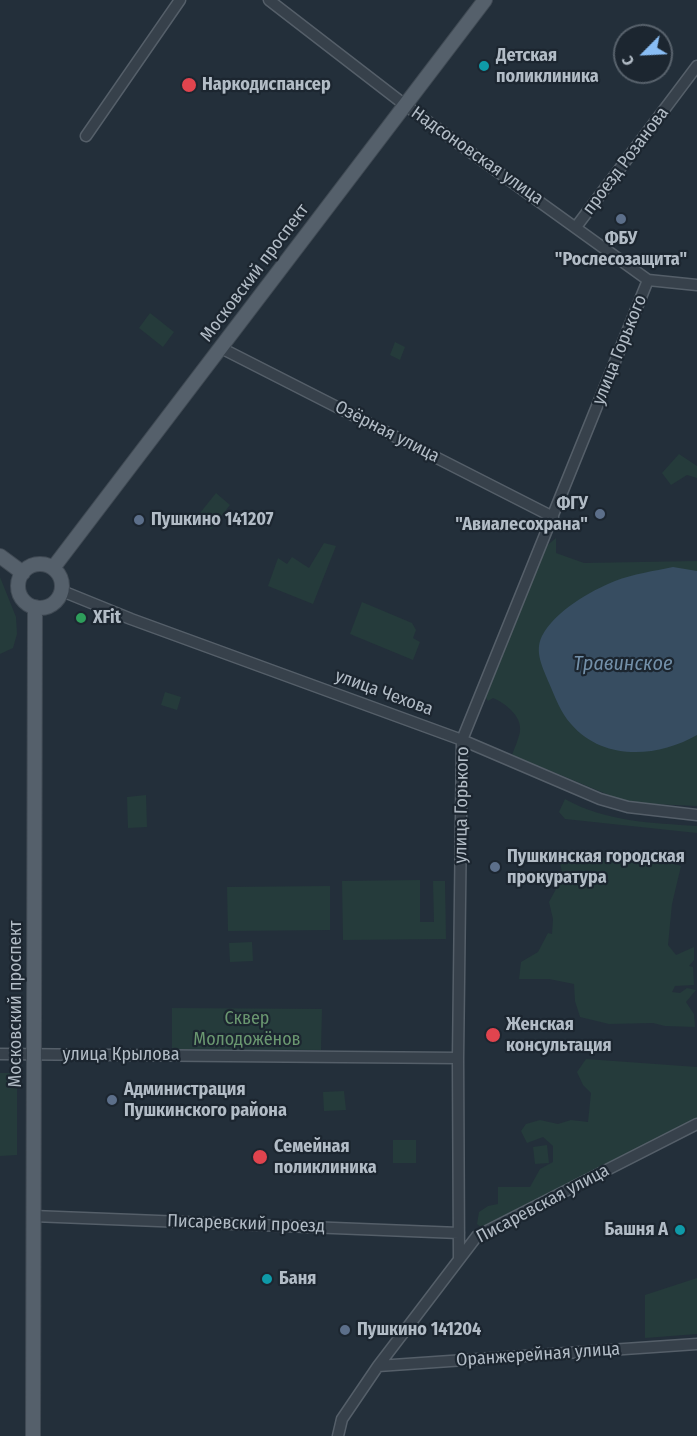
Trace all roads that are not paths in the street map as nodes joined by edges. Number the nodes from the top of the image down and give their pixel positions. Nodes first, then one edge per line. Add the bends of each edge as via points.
1 (180, 0) edge
2 (269, 0) edge
3 (485, 0) edge
4 (697, 66) edge
5 (405, 105) junction
6 (86, 136) dead end
7 (576, 227) junction
8 (648, 280) junction
9 (697, 285) edge
10 (221, 348) junction
11 (553, 517) junction
12 (0, 556) edge
13 (53, 568) junction
14 (23, 573) junction
15 (62, 591) junction
16 (35, 607) junction
17 (462, 740) junction
18 (697, 814) edge
19 (0, 1054) edge
20 (34, 1055) junction
21 (458, 1058) junction
22 (697, 1124) edge
23 (33, 1216) junction
24 (459, 1233) junction
25 (459, 1258) junction
26 (697, 1344) edge
27 (378, 1366) junction
28 (33, 1436) edge
29 (338, 1436) edge

1 - 6 street
2 - 5 street, Надсоновская улица
3 - 5 main road, Московский проспект
4 - 7 street, проезд Розанова
5 - 7 street, Надсоновская улица
5 - 10 main road, Московский проспект
7 - 8 street, Надсоновская улица
8 - 9 street
8 - 11 street, улица Горького
10 - 11 street, Озёрная улица
10 - 13 main road, Московский проспект
11 - 17 street, улица Горького
12 - 14 main road
13 - 14 main road via 37,564
13 - 15 main road via 59,575
14 - 16 main road via 18,589 21,597
15 - 16 main road via 51,605
15 - 17 street, улица Чехова via 131,620
16 - 20 main road, Московский проспект
17 - 18 street, улица Чехова via 600,799 628,807
17 - 21 street, улица Горького
19 - 20 street, улица Крылова
20 - 21 street, улица Крылова
20 - 23 main road, Московский проспект
21 - 24 street, улица Горького
22 - 25 street, Писаревская улица via 477,1236
23 - 24 street, Писаревский проезд
23 - 28 main road, Московский проспект
24 - 25 street, улица Горького
25 - 27 street, Писаревская улица
26 - 27 street, Оранжерейная улица
27 - 29 street, Писаревская улица via 342,1419

